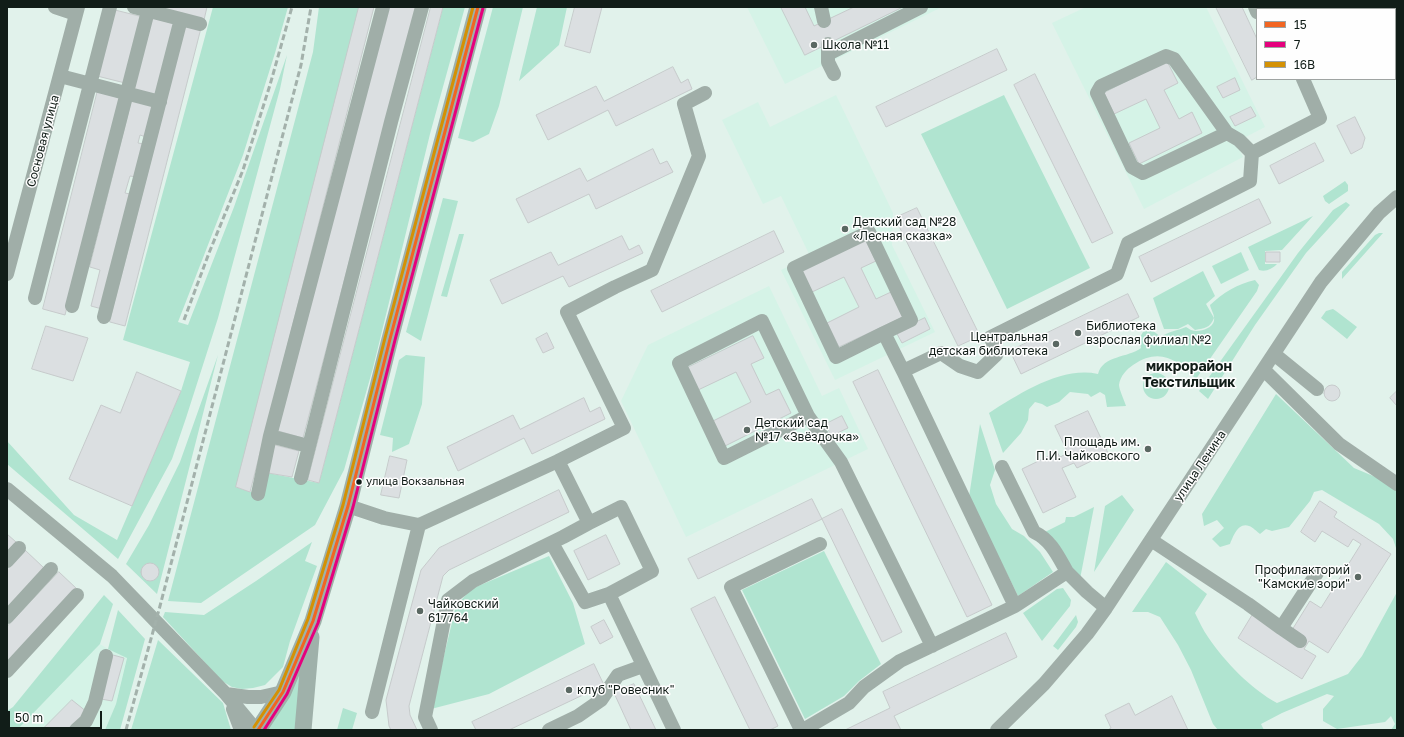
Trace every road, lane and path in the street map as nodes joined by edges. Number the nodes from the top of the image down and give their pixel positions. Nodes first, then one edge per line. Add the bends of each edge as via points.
1 (55, 7) edge
2 (110, 7) edge
3 (134, 7) edge
4 (383, 7) edge
5 (422, 7) edge
6 (478, 7) edge
7 (821, 7) edge
8 (921, 7) edge
9 (77, 10) edge
10 (148, 11) junction
11 (181, 19) junction
12 (824, 21) dead end
13 (200, 24) dead end
14 (834, 74) dead end
15 (60, 76) junction
16 (1303, 80) edge
17 (90, 84) junction
18 (127, 93) junction
19 (705, 93) dead end
20 (160, 102) junction
21 (1227, 133) junction
22 (1252, 153) junction
23 (1397, 196) edge
24 (7, 274) edge
25 (35, 298) dead end
26 (72, 306) dead end
27 (104, 318) dead end
28 (884, 333) junction
29 (1274, 354) junction
30 (1264, 370) junction
31 (903, 371) junction
32 (1317, 389) dead end
33 (808, 416) junction
34 (270, 436) junction
35 (308, 446) junction
36 (558, 461) junction
37 (1002, 467) dead end
38 (300, 478) dead end
39 (1397, 484) edge
40 (7, 489) edge
41 (258, 494) dead end
42 (348, 506) junction
43 (589, 523) junction
44 (418, 525) junction
45 (1151, 540) junction
46 (552, 543) junction
47 (820, 544) dead end
48 (19, 548) dead end
49 (7, 561) edge
50 (51, 570) dead end
51 (1067, 572) junction
52 (1317, 573) dead end
53 (609, 594) junction
54 (77, 595) dead end
55 (1015, 606) junction
56 (1106, 608) junction
57 (7, 617) edge
58 (313, 621) junction
59 (1281, 628) junction
60 (1300, 641) dead end
61 (932, 646) junction
62 (106, 656) dead end
63 (643, 666) junction
64 (7, 671) edge
65 (283, 692) junction
66 (226, 694) junction
67 (372, 712) dead end
68 (1000, 729) edge
69 (76, 730) edge
70 (241, 730) edge
71 (257, 730) edge
72 (303, 730) edge
73 (431, 730) edge
74 (549, 730) edge
75 (674, 730) edge
76 (802, 730) edge

1 - 9 street
2 - 17 street
3 - 10 street
4 - 34 street
5 - 35 street
6 - 42 main road
7 - 12 street
8 - 14 street via 828,49 828,62
9 - 15 street, Сосновая улица
10 - 11 street
10 - 18 street
11 - 13 street
11 - 20 street
15 - 17 street
15 - 24 street, Сосновая улица
16 - 22 street via 1320,118
17 - 18 street
17 - 25 street
18 - 20 street
18 - 26 street
19 - 36 street via 684,104 699,156 652,270 615,286 567,312 624,428
20 - 27 street
21 - 21 street via 1174,59 1166,56 1101,86 1097,93 1132,167 1143,173
21 - 22 street via 1239,140
22 - 31 street via 1250,181 1128,243 1117,274 991,337 996,355 978,372 960,366 941,353
23 - 29 street, улица Ленина via 1378,213 1321,282
28 - 28 street via 911,320 869,232 794,268 836,357
28 - 31 street
29 - 30 street, улица Ленина
29 - 32 street
30 - 39 street via 1340,444
30 - 45 street, улица Ленина
31 - 55 street
33 - 33 street via 762,322 679,362 724,458
33 - 61 street via 841,462
34 - 35 street
34 - 41 street
35 - 38 street
36 - 43 street
36 - 44 street
37 - 51 street via 1034,532 1053,547
40 - 66 street via 112,576
42 - 44 street via 384,518
42 - 58 main road
43 - 46 street
43 - 53 street via 621,507 652,572
44 - 67 street
45 - 56 street, улица Ленина
45 - 59 street
46 - 53 street via 585,602
46 - 73 street via 473,581 448,600 425,717
47 - 76 street via 731,586
48 - 49 street
50 - 57 street
51 - 55 street
51 - 56 street
52 - 59 street
53 - 63 street
54 - 64 street
55 - 61 street
56 - 68 street, улица Ленина via 1044,684
58 - 65 main road
58 - 72 main road
59 - 60 street
61 - 76 street via 900,661 864,687 849,703
62 - 69 street via 95,702 86,721
63 - 74 street via 618,675 601,700 578,716
63 - 75 street
65 - 66 street via 261,697
65 - 71 main road
66 - 70 street
66 - 71 street

